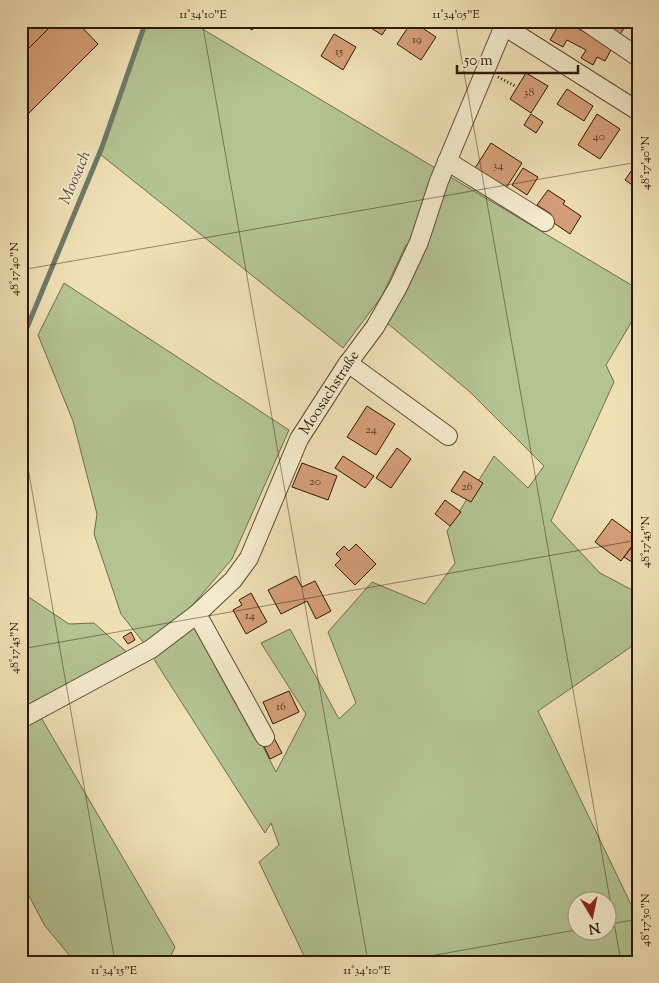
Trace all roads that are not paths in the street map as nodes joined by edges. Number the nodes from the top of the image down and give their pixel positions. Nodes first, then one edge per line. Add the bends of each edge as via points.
1 (585, 21) edge
2 (505, 24) edge
3 (638, 57) edge
4 (638, 111) edge
5 (447, 161) junction
6 (545, 222) dead end
7 (348, 363) junction
8 (448, 436) dead end
9 (197, 614) junction
10 (21, 719) edge
11 (265, 737) dead end

1 - 3 street
2 - 4 street, Moosachstraße
2 - 5 street, Moosachstraße
5 - 6 street
5 - 7 street, Moosachstraße via 419,242 398,287 375,327
7 - 8 street
7 - 9 street, Moosachstraße via 300,439 250,558 233,580
9 - 10 street, Moosachstraße via 151,649
9 - 11 street

